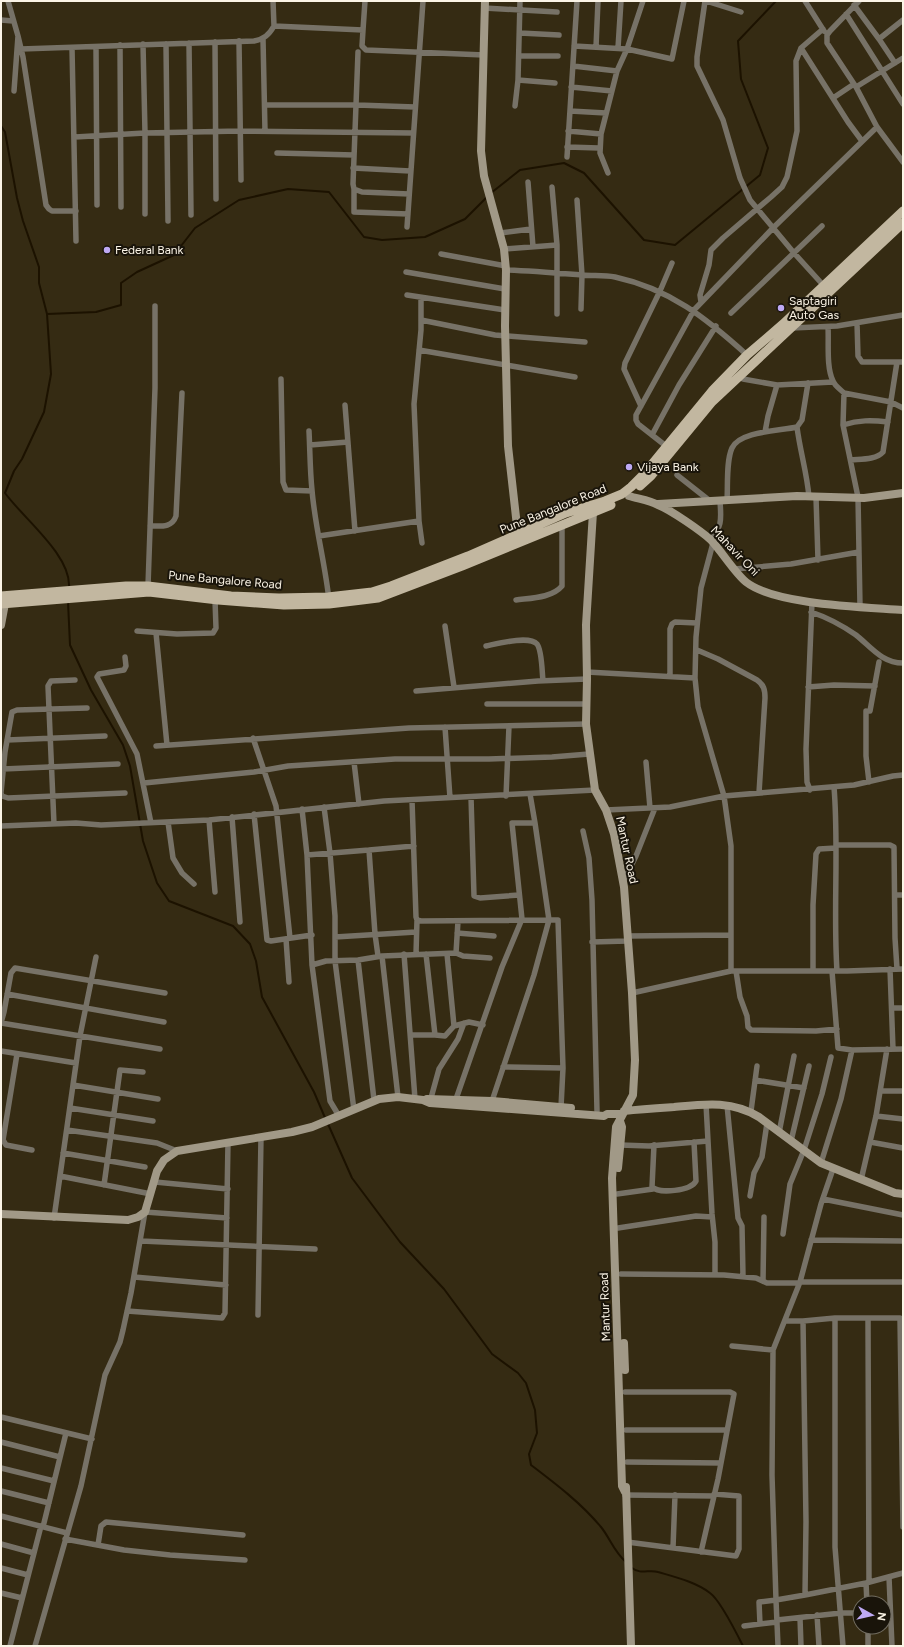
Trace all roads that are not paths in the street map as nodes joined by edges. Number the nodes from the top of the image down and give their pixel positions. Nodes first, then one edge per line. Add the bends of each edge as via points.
1 (8, 1) edge
2 (273, 1) edge
3 (365, 1) edge
4 (423, 1) edge
5 (520, 1) edge
6 (576, 1) edge
7 (598, 1) edge
8 (621, 1) edge
9 (643, 1) edge
10 (684, 1) edge
11 (705, 1) edge
12 (805, 1) edge
13 (859, 1) edge
14 (485, 4) edge
15 (854, 5) junction
16 (520, 9) junction
17 (557, 12) dead end
18 (741, 12) dead end
19 (846, 14) junction
20 (1, 20) edge
21 (14, 20) junction
22 (903, 20) edge
23 (274, 26) junction
24 (823, 29) junction
25 (363, 30) junction
26 (520, 33) junction
27 (560, 35) dead end
28 (827, 35) junction
29 (18, 36) junction
30 (263, 39) junction
31 (879, 39) junction
32 (239, 41) junction
33 (215, 42) junction
34 (189, 43) junction
35 (143, 44) junction
36 (166, 44) junction
37 (120, 45) junction
38 (574, 46) junction
39 (96, 47) junction
40 (596, 47) junction
41 (72, 48) junction
42 (618, 48) junction
43 (801, 48) junction
44 (21, 49) junction
45 (627, 49) junction
46 (358, 52) dead end
47 (418, 52) junction
48 (484, 55) junction
49 (519, 56) junction
50 (558, 56) dead end
51 (903, 58) edge
52 (895, 63) junction
53 (573, 66) junction
54 (617, 71) junction
55 (882, 71) junction
56 (518, 80) junction
57 (555, 83) dead end
58 (855, 86) junction
59 (571, 87) junction
60 (14, 91) dead end
61 (612, 91) junction
62 (833, 98) junction
63 (903, 104) edge
64 (265, 105) junction
65 (357, 105) junction
66 (515, 106) dead end
67 (415, 107) junction
68 (570, 111) junction
69 (606, 113) junction
70 (877, 127) junction
71 (240, 131) junction
72 (265, 131) junction
73 (568, 131) junction
74 (167, 132) junction
75 (215, 132) junction
76 (355, 132) junction
77 (145, 133) junction
78 (191, 133) junction
79 (413, 133) junction
80 (121, 134) junction
81 (601, 134) junction
82 (75, 137) junction
83 (96, 137) junction
84 (862, 141) junction
85 (567, 147) junction
86 (599, 148) junction
87 (277, 153) dead end
88 (354, 155) junction
89 (567, 157) dead end
90 (903, 162) edge
91 (354, 168) junction
92 (410, 171) junction
93 (608, 173) dead end
94 (241, 180) dead end
95 (528, 182) dead end
96 (552, 187) dead end
97 (354, 188) junction
98 (409, 194) junction
99 (216, 200) dead end
100 (577, 200) dead end
101 (97, 206) dead end
102 (120, 207) dead end
103 (76, 210) junction
104 (757, 210) junction
105 (903, 211) edge
106 (145, 214) dead end
107 (408, 214) junction
108 (191, 215) dead end
109 (168, 221) dead end
110 (822, 226) dead end
111 (407, 227) dead end
112 (773, 228) junction
113 (902, 228) edge
114 (531, 229) junction
115 (500, 233) junction
116 (76, 240) dead end
117 (557, 245) junction
118 (532, 247) junction
119 (504, 249) junction
120 (794, 253) junction
121 (441, 254) dead end
122 (672, 263) dead end
123 (506, 268) junction
124 (406, 272) dead end
125 (558, 272) junction
126 (582, 275) junction
127 (824, 286) junction
128 (505, 289) junction
129 (660, 291) junction
130 (407, 295) dead end
131 (421, 298) junction
132 (701, 302) junction
133 (155, 306) dead end
134 (581, 309) dead end
135 (504, 310) junction
136 (694, 310) junction
137 (731, 313) dead end
138 (557, 314) dead end
139 (903, 315) edge
140 (421, 320) junction
141 (857, 323) junction
142 (716, 326) junction
143 (828, 327) junction
144 (790, 328) junction
145 (505, 337) junction
146 (585, 342) dead end
147 (420, 350) junction
148 (747, 354) junction
149 (900, 362) edge
150 (506, 366) junction
151 (575, 376) dead end
152 (737, 377) junction
153 (281, 379) dead end
154 (833, 382) junction
155 (808, 383) junction
156 (777, 384) junction
157 (844, 392) junction
158 (182, 393) dead end
159 (891, 402) junction
160 (345, 405) dead end
161 (641, 406) junction
162 (903, 408) edge
163 (888, 422) junction
164 (843, 426) junction
165 (797, 427) junction
166 (309, 432) dead end
167 (765, 432) junction
168 (652, 435) junction
169 (348, 442) junction
170 (310, 445) junction
171 (666, 446) junction
172 (851, 460) junction
173 (658, 461) junction
174 (677, 475) dead end
175 (312, 491) junction
176 (903, 493) edge
177 (629, 496) junction
178 (812, 497) junction
179 (858, 498) junction
180 (710, 501) junction
181 (724, 501) junction
182 (658, 504) junction
183 (593, 512) junction
184 (420, 521) junction
185 (562, 524) junction
186 (150, 526) junction
187 (355, 531) junction
188 (319, 536) junction
189 (519, 538) junction
190 (712, 542) junction
191 (422, 543) dead end
192 (859, 552) junction
193 (818, 560) junction
194 (735, 569) junction
195 (148, 586) junction
196 (56, 595) junction
197 (200, 595) junction
198 (3, 600) edge
199 (215, 600) junction
200 (260, 600) junction
201 (516, 600) dead end
202 (329, 601) junction
203 (812, 602) junction
204 (860, 606) junction
205 (903, 610) edge
206 (811, 612) junction
207 (697, 623) junction
208 (1, 625) edge
209 (446, 626) dead end
210 (138, 631) dead end
211 (156, 633) junction
212 (486, 646) dead end
213 (697, 650) junction
214 (125, 657) dead end
215 (879, 662) dead end
216 (903, 663) edge
217 (587, 675) junction
218 (670, 676) junction
219 (695, 678) junction
220 (75, 680) dead end
221 (543, 681) junction
222 (875, 686) junction
223 (454, 687) junction
224 (808, 687) junction
225 (416, 691) dead end
226 (487, 704) dead end
227 (587, 704) junction
228 (87, 708) dead end
229 (49, 710) junction
230 (586, 724) junction
231 (509, 726) junction
232 (445, 727) junction
233 (105, 736) dead end
234 (50, 738) junction
235 (253, 738) junction
236 (7, 740) junction
237 (167, 745) junction
238 (156, 746) dead end
239 (589, 754) junction
240 (508, 758) junction
241 (448, 759) junction
242 (354, 762) junction
243 (646, 762) dead end
244 (118, 764) dead end
245 (52, 768) junction
246 (3, 769) junction
247 (264, 770) junction
248 (903, 776) edge
249 (869, 782) junction
250 (144, 783) junction
251 (834, 787) junction
252 (595, 790) junction
253 (810, 790) junction
254 (1, 793) edge
255 (125, 793) dead end
256 (759, 793) junction
257 (530, 794) junction
258 (53, 796) junction
259 (506, 796) junction
260 (724, 796) junction
261 (471, 797) junction
262 (450, 798) junction
263 (412, 800) junction
264 (359, 804) junction
265 (324, 807) junction
266 (652, 808) junction
267 (302, 809) junction
268 (606, 810) junction
269 (276, 812) junction
270 (254, 814) junction
271 (232, 817) junction
272 (209, 820) junction
273 (168, 822) junction
274 (148, 823) junction
275 (535, 823) junction
276 (54, 824) junction
277 (1, 826) edge
278 (583, 830) dead end
279 (414, 846) junction
280 (836, 846) junction
281 (369, 850) junction
282 (330, 853) junction
283 (307, 855) junction
284 (623, 882) junction
285 (194, 884) dead end
286 (215, 892) dead end
287 (519, 895) junction
288 (895, 895) junction
289 (903, 895) edge
290 (522, 919) junction
291 (417, 920) junction
292 (458, 920) junction
293 (549, 920) junction
294 (240, 922) dead end
295 (416, 932) junction
296 (457, 933) junction
297 (375, 934) junction
298 (312, 935) junction
299 (731, 935) junction
300 (494, 936) dead end
301 (335, 937) junction
302 (288, 938) junction
303 (627, 939) junction
304 (592, 942) junction
305 (456, 953) junction
306 (404, 954) junction
307 (416, 954) junction
308 (426, 954) junction
309 (447, 954) junction
310 (380, 956) junction
311 (96, 957) dead end
312 (490, 958) dead end
313 (358, 960) junction
314 (335, 961) junction
315 (312, 965) junction
316 (890, 969) junction
317 (900, 969) edge
318 (734, 971) junction
319 (812, 971) junction
320 (834, 971) junction
321 (92, 981) junction
322 (289, 982) dead end
323 (165, 993) dead end
324 (632, 993) junction
325 (7, 994) junction
326 (86, 1008) junction
327 (892, 1008) junction
328 (903, 1008) edge
329 (2, 1012) edge
330 (164, 1022) dead end
331 (464, 1023) junction
332 (1, 1024) edge
333 (483, 1025) junction
334 (454, 1026) junction
335 (836, 1029) junction
336 (411, 1035) junction
337 (435, 1035) junction
338 (80, 1036) junction
339 (160, 1049) dead end
340 (887, 1049) junction
341 (893, 1049) junction
342 (903, 1049) edge
343 (852, 1050) junction
344 (1, 1051) edge
345 (17, 1054) junction
346 (794, 1056) dead end
347 (831, 1057) dead end
348 (76, 1063) junction
349 (757, 1066) dead end
350 (809, 1066) dead end
351 (503, 1067) junction
352 (563, 1068) junction
353 (143, 1072) dead end
354 (755, 1080) junction
355 (73, 1085) junction
356 (788, 1086) junction
357 (804, 1088) junction
358 (880, 1091) junction
359 (903, 1091) edge
360 (117, 1093) junction
361 (398, 1097) junction
362 (158, 1099) dead end
363 (423, 1099) junction
364 (456, 1099) junction
365 (374, 1100) junction
366 (492, 1101) junction
367 (706, 1104) junction
368 (727, 1104) junction
369 (561, 1107) junction
370 (70, 1108) junction
371 (354, 1110) junction
372 (597, 1111) junction
373 (751, 1112) junction
374 (607, 1114) junction
375 (114, 1115) junction
376 (622, 1115) junction
377 (876, 1116) junction
378 (338, 1117) junction
379 (903, 1119) edge
380 (153, 1121) dead end
381 (767, 1123) junction
382 (66, 1130) junction
383 (779, 1132) junction
384 (112, 1136) junction
385 (261, 1137) junction
386 (708, 1141) junction
387 (791, 1141) junction
388 (228, 1142) junction
389 (694, 1142) junction
390 (870, 1142) junction
391 (620, 1145) junction
392 (654, 1145) junction
393 (903, 1148) edge
394 (32, 1150) dead end
395 (804, 1150) junction
396 (177, 1151) junction
397 (63, 1153) junction
398 (108, 1161) junction
399 (821, 1163) junction
400 (145, 1167) dead end
401 (833, 1169) junction
402 (60, 1176) junction
403 (861, 1180) junction
404 (155, 1182) junction
405 (104, 1185) junction
406 (228, 1189) junction
407 (653, 1189) junction
408 (151, 1194) junction
409 (617, 1194) junction
410 (903, 1194) edge
411 (750, 1196) dead end
412 (823, 1199) junction
413 (145, 1212) junction
414 (1, 1214) edge
415 (903, 1215) edge
416 (712, 1217) junction
417 (764, 1217) dead end
418 (54, 1218) junction
419 (227, 1218) junction
420 (618, 1228) junction
421 (783, 1234) dead end
422 (811, 1240) junction
423 (903, 1241) edge
424 (141, 1242) junction
425 (227, 1245) junction
426 (259, 1246) junction
427 (315, 1249) dead end
428 (620, 1274) junction
429 (715, 1275) junction
430 (743, 1276) junction
431 (134, 1277) junction
432 (763, 1281) junction
433 (799, 1282) junction
434 (903, 1282) edge
435 (226, 1285) junction
436 (128, 1311) junction
437 (258, 1314) dead end
438 (835, 1318) junction
439 (868, 1318) junction
440 (902, 1318) edge
441 (803, 1321) junction
442 (785, 1322) junction
443 (732, 1346) dead end
444 (773, 1350) junction
445 (625, 1392) junction
446 (1, 1417) edge
447 (626, 1430) junction
448 (727, 1430) junction
449 (66, 1433) junction
450 (92, 1439) junction
451 (1, 1442) edge
452 (60, 1457) junction
453 (626, 1462) junction
454 (721, 1463) junction
455 (1, 1468) edge
456 (54, 1481) junction
457 (1, 1491) edge
458 (625, 1494) junction
459 (675, 1495) junction
460 (714, 1495) junction
461 (49, 1503) junction
462 (1, 1516) edge
463 (42, 1526) junction
464 (903, 1527) edge
465 (66, 1533) junction
466 (243, 1535) dead end
467 (64, 1539) junction
468 (627, 1542) junction
469 (1, 1544) edge
470 (98, 1545) junction
471 (673, 1548) junction
472 (701, 1552) junction
473 (34, 1553) junction
474 (245, 1560) dead end
475 (1, 1568) edge
476 (903, 1573) edge
477 (28, 1575) junction
478 (889, 1577) junction
479 (868, 1583) junction
480 (840, 1589) junction
481 (1, 1592) edge
482 (805, 1595) junction
483 (867, 1595) edge
484 (890, 1595) edge
485 (22, 1598) junction
486 (776, 1600) junction
487 (841, 1613) junction
488 (852, 1613) edge
489 (817, 1616) junction
490 (800, 1618) junction
491 (777, 1621) junction
492 (760, 1624) junction
493 (744, 1626) dead end
494 (868, 1635) edge
495 (891, 1635) edge
496 (10, 1646) edge
497 (35, 1646) edge
498 (631, 1646) edge
499 (778, 1646) edge
500 (801, 1646) edge
501 (819, 1646) edge
502 (843, 1646) edge
503 (868, 1646) edge
504 (892, 1646) edge

1 - 21 street
2 - 23 street
3 - 25 street
4 - 47 street
5 - 16 street
6 - 38 street
7 - 40 street
8 - 42 street
9 - 45 street
10 - 45 street via 672,59
11 - 18 street
11 - 104 street via 697,66 722,120 740,178
12 - 24 street
13 - 15 street
14 - 16 street
14 - 48 street
15 - 19 street
15 - 31 street
16 - 17 street
16 - 26 street
19 - 28 street
19 - 55 street
20 - 21 street
21 - 29 street
22 - 31 street
23 - 25 street
23 - 30 street
24 - 28 street
24 - 43 street
25 - 47 street via 362,46 366,50
26 - 27 street
26 - 49 street
28 - 58 street via 827,43
29 - 44 street
29 - 60 street
30 - 32 street
30 - 64 street
31 - 52 street
32 - 33 street
32 - 71 street
33 - 34 street
33 - 75 street
34 - 36 street
34 - 78 street
35 - 36 street
35 - 37 street
35 - 77 street
36 - 74 street
37 - 39 street
37 - 80 street
38 - 40 street
38 - 53 street
39 - 41 street
39 - 83 street
40 - 42 street
41 - 44 street
41 - 82 street
42 - 45 street
43 - 62 street
43 - 104 street via 796,61 795,76 797,131 787,177 782,186
44 - 103 street via 46,205 52,211
45 - 54 street
46 - 65 street
47 - 48 street
47 - 67 street
48 - 115 street via 481,151 484,176
49 - 50 street
49 - 56 street
51 - 52 street
52 - 55 street
53 - 54 street
53 - 59 street
54 - 61 street
55 - 58 street
55 - 63 street
56 - 57 street
56 - 66 street
58 - 62 street
58 - 70 street
59 - 61 street
59 - 68 street
61 - 69 street
62 - 84 street
64 - 65 street
64 - 72 street
65 - 67 street
65 - 76 street
67 - 79 street
68 - 69 street
68 - 73 street
69 - 81 street
70 - 84 street
70 - 90 street
71 - 72 street
71 - 75 street
71 - 94 street
72 - 76 street
73 - 81 street
73 - 85 street
74 - 77 street
74 - 78 street
74 - 109 street
75 - 78 street
75 - 99 street
76 - 79 street
76 - 88 street
77 - 80 street
77 - 106 street
78 - 108 street
79 - 92 street
80 - 83 street
80 - 102 street
81 - 86 street
82 - 83 street
82 - 103 street
83 - 101 street
84 - 112 street
85 - 86 street
85 - 89 street
86 - 93 street
87 - 88 street
88 - 91 street
91 - 92 street
91 - 97 street
92 - 98 street
95 - 114 street
96 - 117 street
97 - 98 street via 362,192
97 - 107 street via 354,212
98 - 107 street
100 - 126 street
103 - 116 street
104 - 112 street
104 - 132 street via 711,250 700,295
105 - 127 main road, Pune Bangalore Road
107 - 111 street
110 - 120 street
112 - 120 street
112 - 132 street
113 - 144 main road, Pune Bangalore Road
114 - 115 street
114 - 118 street
115 - 119 street
117 - 118 street
117 - 125 street
118 - 119 street
119 - 123 street
120 - 127 street
120 - 137 street
121 - 123 street
122 - 129 street
123 - 125 street
123 - 128 street
124 - 128 street
125 - 126 street
125 - 138 street
126 - 129 street via 614,277
126 - 134 street
127 - 148 main road, Pune Bangalore Road
128 - 135 street
129 - 136 street
129 - 161 street via 624,369
130 - 131 street
131 - 135 street
131 - 140 street
132 - 136 street
133 - 186 street
135 - 145 street
136 - 142 street
136 - 161 street
139 - 141 street
140 - 145 street
140 - 147 street
141 - 143 street
141 - 149 street via 858,356 862,362
142 - 148 street
142 - 168 street via 678,385
143 - 144 street
143 - 154 street via 830,373
144 - 152 main road, Pune Bangalore Road
145 - 146 street
145 - 150 street
147 - 150 street
147 - 184 street via 414,404
148 - 171 main road, Pune Bangalore Road
149 - 159 street
150 - 151 street
150 - 189 street via 508,446
152 - 156 street
152 - 173 main road, Pune Bangalore Road
153 - 175 street via 282,482 286,490
154 - 155 street
154 - 157 street
155 - 156 street
155 - 165 street via 803,416
156 - 167 street
157 - 159 street
157 - 164 street
158 - 186 street via 176,516 170,525
159 - 162 street
159 - 163 street
160 - 169 street
161 - 168 street via 636,420
163 - 164 street via 868,420
163 - 172 street via 883,452 874,457
164 - 172 street
165 - 167 street
165 - 178 street via 799,446
166 - 170 street
167 - 181 street via 741,439 731,449
168 - 171 street
169 - 170 street
169 - 187 street
170 - 175 street
171 - 173 main road, Pune Bangalore Road
172 - 179 street
173 - 177 main road, Pune Bangalore Road via 651,476
173 - 189 main road, Pune Bangalore Road via 622,494 566,514
174 - 180 street
175 - 188 street
176 - 179 street
177 - 182 street, Mahavir Oni
177 - 183 main road, Pune Bangalore Road
178 - 179 street
178 - 181 street
178 - 193 street
179 - 192 street
180 - 181 street
180 - 182 street
181 - 190 street via 720,526
182 - 190 street, Mahavir Oni
183 - 185 main road, Pune Bangalore Road
183 - 217 street, Mantur Road via 586,626
184 - 187 street
184 - 191 street
185 - 189 main road, Pune Bangalore Road
185 - 201 street via 562,586 549,595
186 - 195 street
187 - 188 street
188 - 202 street
189 - 202 main road, Pune Bangalore Road via 378,598
190 - 194 street, Mahavir Oni
190 - 207 street via 701,588
192 - 193 street
192 - 204 street
193 - 194 street
194 - 203 street, Mahavir Oni via 745,582 764,592
195 - 196 main road, Pune Bangalore Road via 79,589
195 - 197 main road, Pune Bangalore Road
196 - 197 main road, Pune Bangalore Road via 84,598 149,592
196 - 198 main road
197 - 199 main road, Pune Bangalore Road
197 - 200 main road, Pune Bangalore Road
198 - 208 street
199 - 200 main road, Pune Bangalore Road
199 - 211 street via 216,628 213,634
200 - 202 main road, Pune Bangalore Road
203 - 204 street, Mahavir Oni
203 - 206 street
204 - 205 street, Mahavir Oni
206 - 216 street via 855,635 881,657
206 - 224 street
207 - 213 street
207 - 218 street via 672,624
209 - 223 street
210 - 211 street
211 - 237 street
212 - 221 street via 515,640 532,641 537,644 540,650
213 - 219 street
213 - 256 street via 762,684 765,698
214 - 250 street via 124,670 99,674 96,677 138,754
215 - 222 street
217 - 218 street
217 - 221 street
217 - 227 street, Mantur Road
218 - 219 street
219 - 260 street via 698,707
220 - 229 street via 49,683
221 - 223 street
222 - 224 street
222 - 249 street via 868,711 866,756
223 - 225 street
224 - 253 street via 806,749 807,782
226 - 227 street
227 - 230 street, Mantur Road
228 - 229 street
229 - 234 street
229 - 236 street via 12,712
230 - 231 street
230 - 239 street, Mantur Road
231 - 232 street
231 - 240 street
232 - 235 street
232 - 241 street
233 - 234 street
234 - 236 street
234 - 245 street
235 - 237 street
235 - 247 street
236 - 246 street
237 - 238 street
239 - 240 street
239 - 252 street, Mantur Road
240 - 241 street
240 - 259 street
241 - 242 street
241 - 262 street
242 - 247 street
242 - 264 street
243 - 266 street
244 - 245 street
245 - 246 street
245 - 258 street
246 - 254 street
247 - 250 street
247 - 269 street
248 - 249 street
249 - 251 street
250 - 274 street
251 - 253 street
251 - 280 street
252 - 257 street
252 - 268 street, Mantur Road
253 - 256 street
254 - 258 street via 8,798
255 - 258 street
256 - 260 street
257 - 259 street
257 - 275 street
258 - 276 street
259 - 261 street
260 - 266 street
260 - 299 street via 731,846
261 - 262 street
261 - 287 street via 474,896 480,898
262 - 263 street
263 - 264 street
263 - 279 street
264 - 265 street
265 - 267 street
265 - 282 street
266 - 268 street
266 - 284 street via 639,849
267 - 269 street
267 - 283 street
268 - 284 street, Mantur Road via 614,834
269 - 270 street
269 - 302 street
270 - 271 street
270 - 302 street via 266,938
271 - 272 street
271 - 294 street
272 - 273 street
272 - 286 street
273 - 274 street
273 - 285 street via 173,858 182,873
274 - 276 street
275 - 287 street via 512,823
275 - 293 street
276 - 277 street
278 - 304 street via 589,858
279 - 281 street
279 - 291 street
280 - 288 street via 892,846
280 - 319 street via 819,849 816,854
280 - 320 street
281 - 282 street
281 - 297 street
282 - 283 street
282 - 301 street
283 - 298 street
284 - 303 street, Mantur Road
287 - 290 street
288 - 289 street
288 - 317 street via 895,938
290 - 292 street
290 - 293 street
290 - 333 street via 502,967
291 - 292 street
291 - 295 street
292 - 296 street
293 - 351 street via 534,975
293 - 352 street via 558,920
295 - 297 street
295 - 307 street
296 - 300 street
296 - 305 street
297 - 301 street
297 - 310 street
298 - 302 street
298 - 315 street
299 - 303 street
299 - 318 street
301 - 314 street
302 - 322 street
303 - 304 street
303 - 324 street, Mantur Road
304 - 372 street
305 - 309 street
305 - 312 street
306 - 307 street
306 - 310 street
306 - 336 street
307 - 308 street
308 - 309 street
308 - 337 street
309 - 334 street
310 - 313 street
310 - 361 street
311 - 321 street
313 - 314 street
313 - 365 street
314 - 315 street
314 - 371 street
315 - 378 street via 329,1095
316 - 317 street
316 - 320 street
316 - 327 street
318 - 319 street
318 - 324 street
318 - 335 street via 748,1027 751,1030
319 - 320 street
320 - 335 street
321 - 323 street
321 - 325 street via 14,968
321 - 326 street
324 - 376 street, Mantur Road via 635,1060 633,1095
325 - 326 street
325 - 329 street
326 - 330 street
326 - 338 street
327 - 328 street
327 - 341 street
329 - 332 street
331 - 333 street
331 - 334 street
331 - 363 street via 458,1039
332 - 338 street
333 - 364 street
334 - 337 street via 445,1036
335 - 343 street via 838,1048
336 - 337 street
336 - 363 street
338 - 339 street
338 - 348 street
340 - 341 street
340 - 343 street
340 - 358 street
341 - 342 street
343 - 399 street via 841,1099
344 - 345 street
345 - 348 street
345 - 394 street via 3,1140 6,1145
346 - 356 street
347 - 395 street
348 - 355 street
349 - 354 street
350 - 357 street
351 - 352 street
351 - 366 street
352 - 369 street
353 - 360 street via 120,1070
354 - 356 street
354 - 373 street
355 - 360 street
355 - 370 street
356 - 357 street
356 - 383 street
357 - 387 street
358 - 359 street
358 - 377 street
360 - 362 street
360 - 375 street
361 - 363 street
361 - 365 street
363 - 364 street
363 - 374 street via 430,1104 604,1116
364 - 366 street
365 - 371 street
366 - 369 street
367 - 368 street
367 - 376 street
367 - 386 street
368 - 373 street
368 - 430 street via 738,1218 742,1226
369 - 372 street
370 - 375 street
370 - 382 street
371 - 378 street
372 - 374 street via 604,1111
373 - 381 street
374 - 376 street
375 - 380 street
375 - 384 street
376 - 391 street, Mantur Road
376 - 458 street, Mantur Road via 616,1127 612,1184 622,1486
377 - 379 street
377 - 390 street
378 - 385 street via 292,1132
381 - 383 street
381 - 411 street via 762,1157 754,1173
382 - 384 street
382 - 397 street
383 - 387 street
384 - 396 street via 156,1143
384 - 398 street
385 - 388 street
385 - 426 street
386 - 389 street
386 - 416 street
387 - 395 street
388 - 396 street
388 - 406 street
389 - 392 street
389 - 407 street via 695,1184 686,1189
390 - 393 street
390 - 403 street
391 - 392 street
391 - 409 street, Mantur Road
392 - 407 street
395 - 399 street
395 - 421 street via 790,1184
396 - 404 street via 164,1160
397 - 398 street
397 - 402 street
398 - 400 street
398 - 405 street
399 - 401 street
401 - 403 street
401 - 412 street
402 - 405 street
402 - 418 street
403 - 410 street
404 - 406 street
404 - 408 street
405 - 408 street
406 - 419 street
407 - 409 street
408 - 413 street
409 - 420 street, Mantur Road
412 - 415 street
412 - 422 street
413 - 418 street via 128,1220
413 - 419 street
413 - 424 street
414 - 418 street
416 - 420 street via 696,1216
416 - 429 street via 715,1234
417 - 432 street
419 - 425 street
420 - 428 street, Mantur Road
422 - 423 street
422 - 433 street
424 - 425 street
424 - 431 street
425 - 426 street
425 - 435 street
426 - 427 street
426 - 437 street
428 - 429 street
428 - 445 street, Mantur Road
429 - 430 street
430 - 432 street
431 - 435 street
431 - 436 street
432 - 433 street
433 - 434 street
433 - 442 street
435 - 436 street via 225,1313 222,1318
436 - 450 street via 120,1342 105,1375
438 - 439 street
438 - 441 street
438 - 480 street via 835,1547
439 - 440 street
439 - 479 street
440 - 464 street
441 - 442 street
441 - 482 street
442 - 444 street
443 - 444 street
444 - 486 street via 772,1475
445 - 447 street, Mantur Road
445 - 448 street via 732,1392 734,1396
446 - 449 street
447 - 448 street
447 - 453 street, Mantur Road
448 - 454 street
449 - 450 street
449 - 452 street
450 - 465 street
451 - 452 street
452 - 456 street
453 - 454 street
453 - 458 street, Mantur Road
454 - 460 street
455 - 456 street
456 - 461 street
457 - 461 street
458 - 459 street
458 - 468 street, Mantur Road
459 - 460 street
459 - 471 street
460 - 472 street
460 - 472 street via 739,1496 739,1552 736,1556
461 - 463 street
462 - 463 street
463 - 465 street
463 - 473 street
465 - 467 street
466 - 470 street via 106,1522 101,1526
467 - 470 street
467 - 497 street
468 - 471 street
468 - 498 street, Mantur Road
469 - 473 street
470 - 474 street via 170,1555
471 - 472 street
473 - 477 street
475 - 477 street
476 - 478 street
477 - 485 street
478 - 479 street
478 - 484 street
479 - 480 street
479 - 483 street
480 - 482 street
480 - 487 street
481 - 485 street
482 - 486 street
485 - 496 street
486 - 491 street
486 - 492 street via 759,1602
487 - 488 street
487 - 489 street
487 - 502 street
489 - 490 street
489 - 501 street
490 - 491 street
490 - 500 street
491 - 492 street
491 - 499 street
492 - 493 street
494 - 503 street
495 - 504 street

